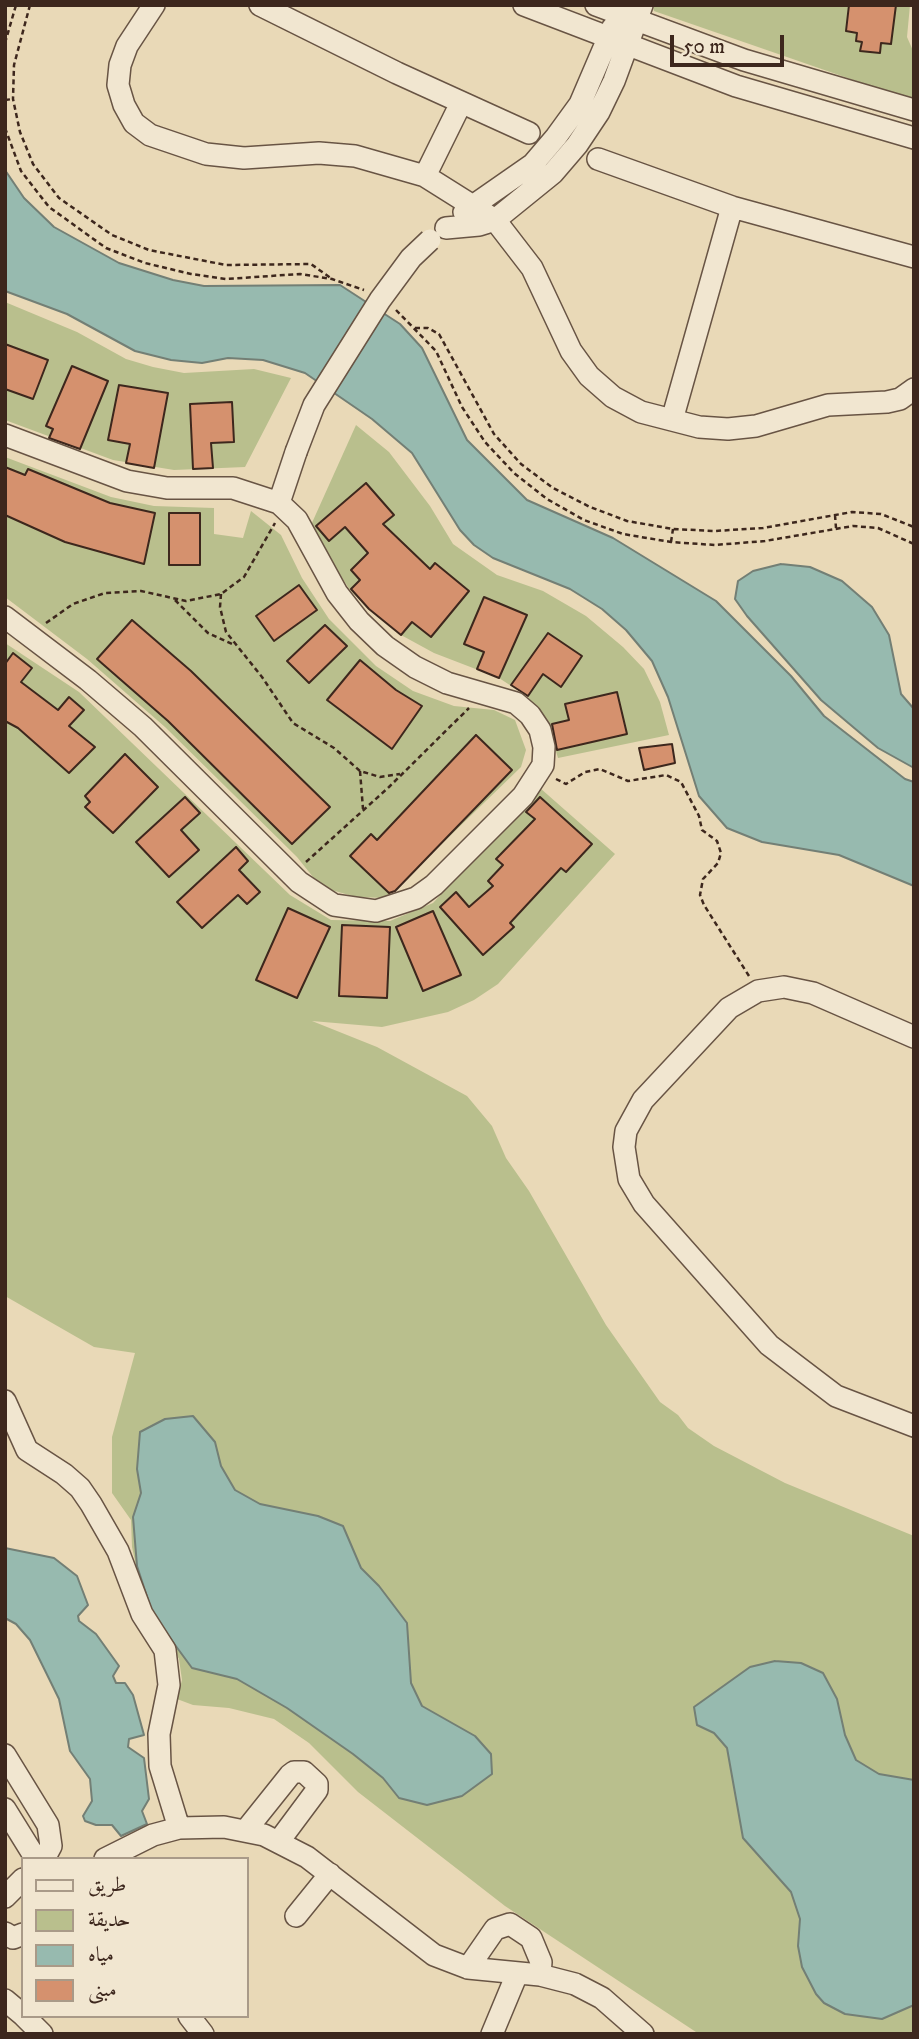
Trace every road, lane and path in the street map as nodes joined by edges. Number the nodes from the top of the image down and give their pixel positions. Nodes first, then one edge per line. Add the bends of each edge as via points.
1 (16, 5) edge
2 (30, 5) edge
3 (153, 5) edge
4 (260, 5) edge
5 (524, 5) edge
6 (596, 5) edge
7 (630, 11) edge
8 (5, 43) edge
9 (618, 43) junction
10 (13, 99) junction
11 (5, 100) edge
12 (461, 103) junction
13 (914, 110) edge
14 (5, 128) edge
15 (529, 133) dead end
16 (914, 138) edge
17 (598, 159) dead end
18 (425, 176) junction
19 (473, 204) junction
20 (732, 207) junction
21 (495, 220) junction
22 (438, 234) junction
23 (914, 257) edge
24 (332, 279) junction
25 (372, 295) dead end
26 (391, 305) dead end
27 (415, 328) junction
28 (914, 389) edge
29 (672, 420) junction
30 (5, 435) edge
31 (283, 506) junction
32 (835, 514) junction
33 (914, 527) edge
34 (836, 528) junction
35 (673, 529) junction
36 (671, 542) junction
37 (914, 544) edge
38 (221, 594) junction
39 (174, 600) junction
40 (5, 617) edge
41 (46, 623) dead end
42 (232, 644) junction
43 (482, 696) junction
44 (543, 765) junction
45 (360, 771) junction
46 (400, 774) junction
47 (363, 810) junction
48 (304, 865) dead end
49 (758, 991) junction
50 (914, 1037) edge
51 (5, 1401) edge
52 (914, 1426) edge
53 (5, 1755) edge
54 (5, 1809) edge
55 (179, 1828) junction
56 (246, 1830) junction
57 (279, 1841) junction
58 (35, 1857) edge
59 (45, 1857) edge
60 (109, 1857) edge
61 (330, 1874) junction
62 (296, 1916) dead end
63 (5, 1933) edge
64 (21, 1935) edge
65 (468, 1968) junction
66 (517, 1974) junction
67 (540, 1975) junction
68 (5, 2000) edge
69 (21, 2014) edge
70 (25, 2018) edge
71 (191, 2018) edge
72 (42, 2034) edge
73 (203, 2034) edge
74 (492, 2034) edge
75 (643, 2034) edge

1 - 8 path
2 - 10 path via 14,65
3 - 18 street via 127,46 118,85 134,122 150,135 206,154 355,156
4 - 12 street
5 - 9 street
6 - 7 street
7 - 9 street
7 - 13 street via 788,74
9 - 16 street via 790,104
9 - 19 street via 580,104 533,164
9 - 21 street via 599,112 577,145 553,173
10 - 11 path
10 - 24 path via 33,164 59,198 112,235 193,261 311,264
12 - 15 street
12 - 18 street
14 - 24 path via 21,171 49,207 106,248 145,263 226,279 300,274
17 - 20 street
18 - 19 street
19 - 21 street
19 - 22 street
20 - 23 street
20 - 29 street
21 - 22 street
21 - 29 street via 532,268 570,351 589,376 622,402
22 - 31 street, bridge via 394,278 314,405
24 - 25 path
26 - 27 path
27 - 35 path via 439,334 494,434 522,464 553,488 627,521
27 - 36 path via 436,351 462,407 485,442 514,473 584,520 623,534
28 - 29 street via 887,402 828,405 756,426 728,429
30 - 31 street via 127,481 167,488 233,488
31 - 38 path via 244,577
31 - 43 street via 305,534 337,593 385,646 447,684
32 - 33 path via 881,514
32 - 34 path
32 - 35 path via 763,528
34 - 36 path via 765,541
34 - 37 path via 878,528
35 - 36 path
38 - 39 path via 198,601
38 - 42 path via 222,620
39 - 41 path via 141,592 105,593 72,604
39 - 42 path via 208,633
40 - 44 street via 143,727 299,881 334,905 376,911 416,898 523,796
42 - 45 path via 262,677 293,723 334,748
43 - 44 street via 516,703 530,715 540,730
43 - 46 path
44 - 49 path via 566,784 600,769 628,781 666,775 681,782 702,830 717,841 721,853 701,887 704,905
45 - 46 path via 380,777
45 - 47 path
46 - 47 path
47 - 48 path
49 - 50 street via 784,987 813,993
49 - 52 street via 729,1008 634,1113 624,1147 629,1179 645,1204 769,1345 836,1396
51 - 55 street via 27,1450 64,1474 91,1504 118,1551 142,1614 165,1650 170,1667 159,1734 160,1766
53 - 59 street via 48,1825 51,1846
54 - 58 street
55 - 56 street
55 - 60 street
56 - 57 street
56 - 57 street via 290,1775 304,1772 317,1784 317,1790
57 - 61 street
61 - 62 street
61 - 65 street via 408,1938 434,1955
63 - 64 street via 13,1938
65 - 66 street
65 - 67 street via 495,1929 510,1924 531,1938 541,1962
66 - 67 street
66 - 74 street
67 - 75 street via 575,1984 603,1998
68 - 69 street
70 - 72 street
71 - 73 street

